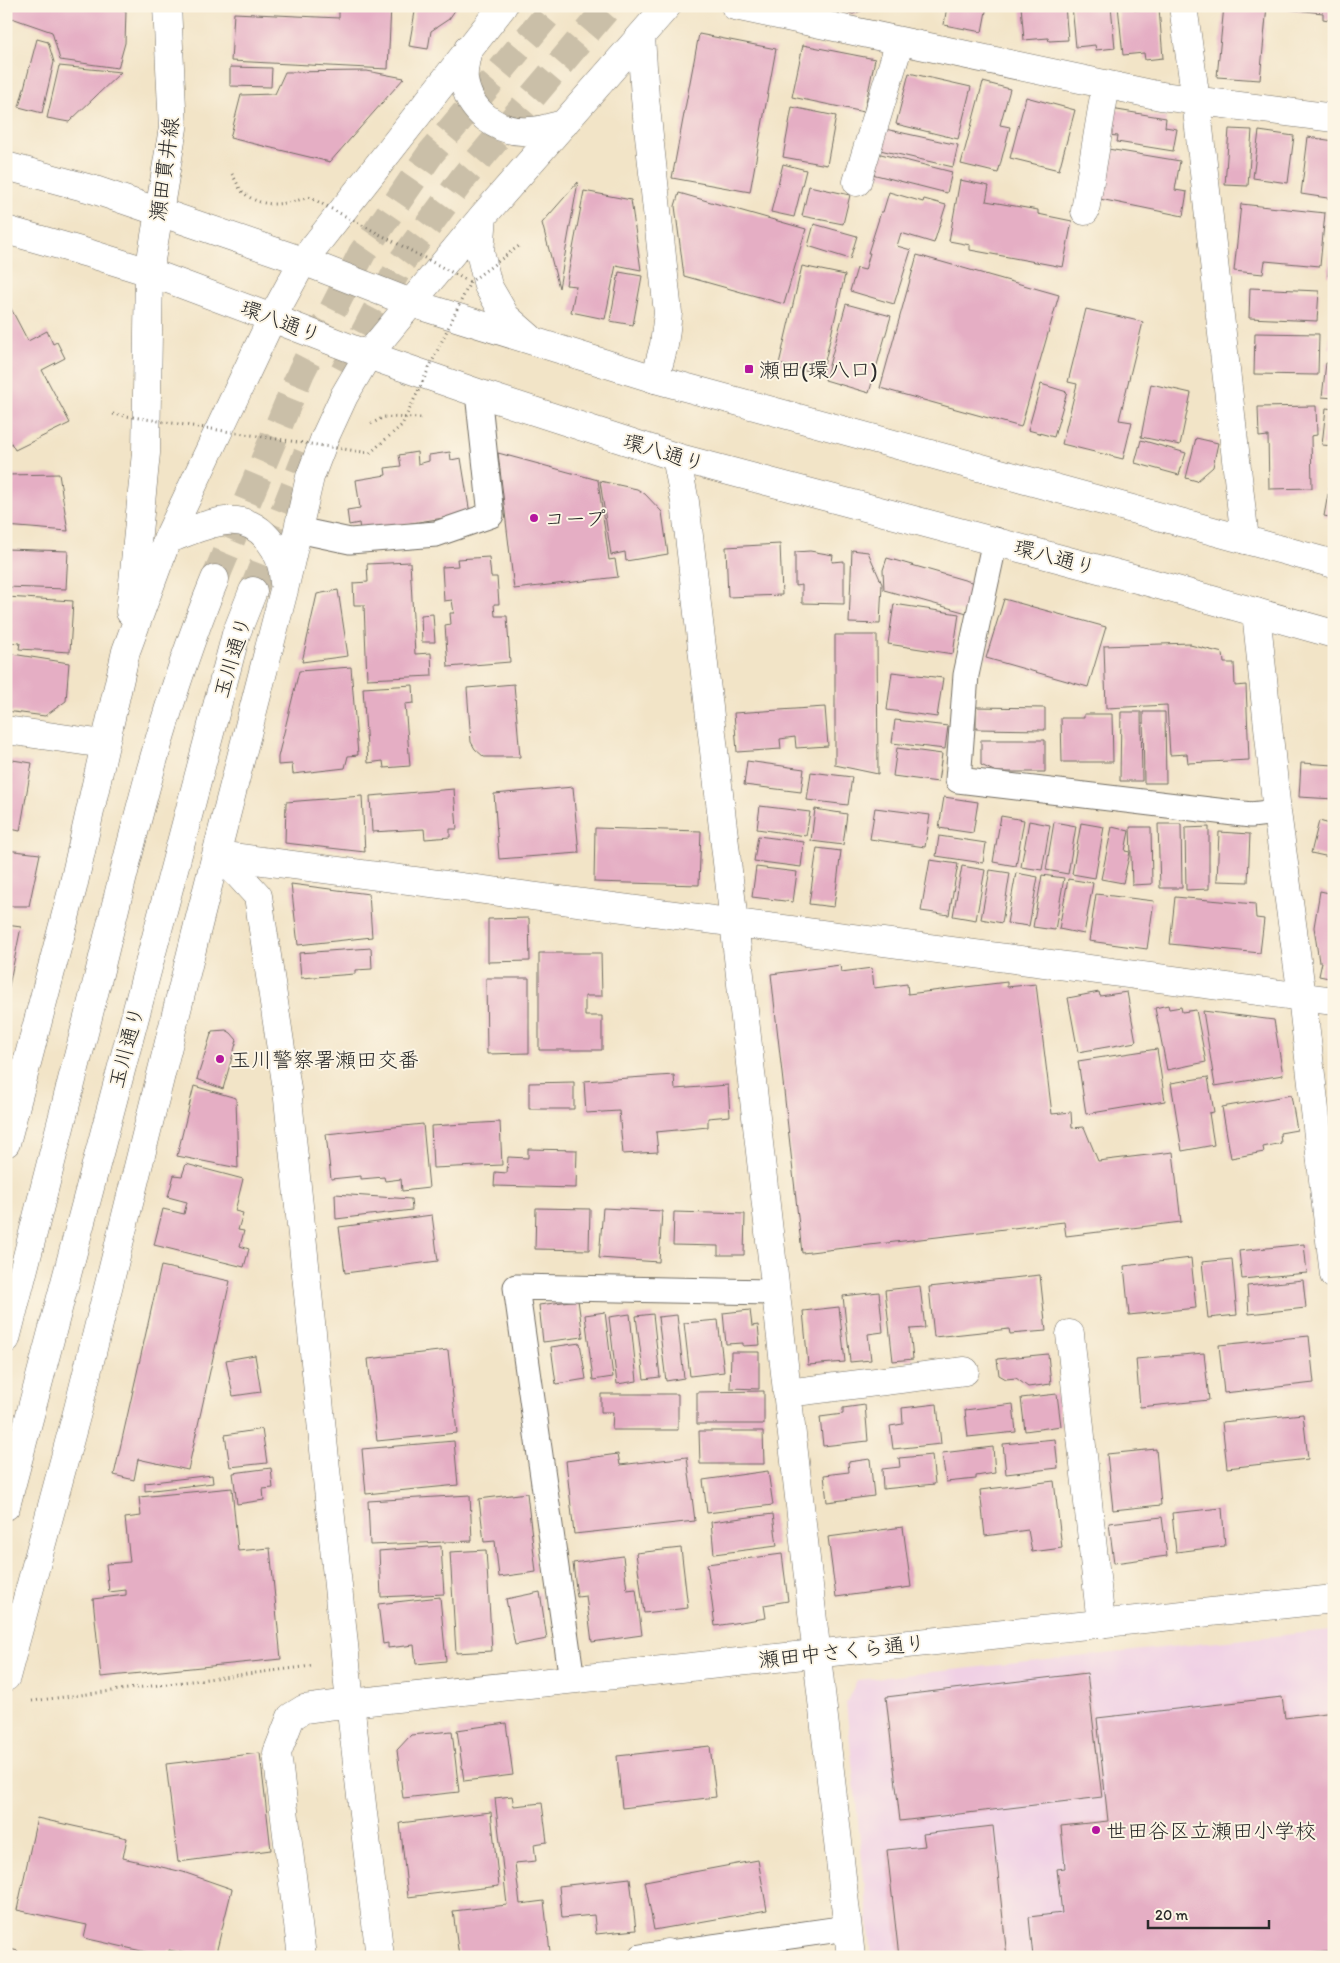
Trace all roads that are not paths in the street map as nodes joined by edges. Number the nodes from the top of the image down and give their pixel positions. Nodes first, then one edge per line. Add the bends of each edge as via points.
1 (167, 6) edge
2 (502, 6) edge
3 (667, 6) edge
4 (735, 6) edge
5 (1183, 6) edge
6 (640, 37) junction
7 (900, 41) junction
8 (468, 49) junction
9 (1106, 84) junction
10 (1196, 101) junction
11 (1334, 118) edge
12 (564, 124) junction
13 (6, 166) edge
14 (857, 182) dead end
15 (159, 211) junction
16 (1085, 211) dead end
17 (484, 216) junction
18 (6, 230) edge
19 (303, 261) junction
20 (149, 272) junction
21 (411, 303) junction
22 (272, 318) junction
23 (534, 342) junction
24 (368, 355) junction
25 (655, 379) junction
26 (478, 394) junction
27 (676, 457) junction
28 (298, 530) junction
29 (167, 540) junction
30 (995, 540) junction
31 (1245, 540) junction
32 (1334, 564) edge
33 (215, 579) tunnel mouth
34 (284, 590) junction
35 (253, 592) tunnel mouth
36 (1256, 612) junction
37 (1334, 634) edge
38 (126, 651) junction
39 (6, 730) edge
40 (104, 744) junction
41 (1277, 812) junction
42 (217, 855) junction
43 (734, 922) junction
44 (1302, 996) junction
45 (1334, 1001) edge
46 (6, 1143) edge
47 (1334, 1275) edge
48 (776, 1292) junction
49 (1070, 1334) dead end
50 (6, 1339) edge
51 (965, 1371) dead end
52 (787, 1393) junction
53 (6, 1506) edge
54 (1334, 1599) edge
55 (1101, 1624) junction
56 (816, 1654) junction
57 (6, 1677) edge
58 (572, 1680) junction
59 (350, 1703) junction
60 (847, 1928) junction
61 (658, 1956) edge
62 (302, 1957) edge
63 (380, 1957) edge
64 (850, 1957) edge

1 - 15 main road, 瀬田貫井線 via 173,128
2 - 8 main road
3 - 6 main road
4 - 7 main road
5 - 10 main road
6 - 12 main road
6 - 25 main road via 668,313
7 - 9 main road
7 - 14 main road
8 - 12 main road via 464,78 468,98 484,118 503,128 529,132
8 - 19 main road
9 - 10 main road
9 - 16 main road
10 - 11 main road
10 - 31 main road
12 - 17 main road
13 - 15 main road
15 - 19 main road
15 - 20 main road, 瀬田貫井線
17 - 21 main road
17 - 23 main road via 480,252 488,286 506,317
18 - 20 main road, 環八通り
19 - 21 main road
19 - 22 main road
20 - 22 main road, 環八通り
20 - 38 main road, 瀬田貫井線 via 146,453
21 - 23 main road
21 - 24 main road
22 - 24 main road, 環八通り
22 - 29 main road
23 - 25 main road
24 - 26 main road, 環八通り
24 - 28 main road via 326,434 310,477
25 - 31 main road
26 - 27 main road, 環八通り
26 - 28 lane via 491,515 436,534 350,541
27 - 30 main road, 環八通り
27 - 43 main road via 685,502
28 - 34 main road
29 - 34 main road via 227,520 249,524 266,536 277,552
29 - 38 main road
30 - 36 main road, 環八通り
30 - 41 lane via 966,675 958,780 1251,816
31 - 32 main road
33 - 50 main road, 玉川通り via 199,618 141,798 60,1134
34 - 42 main road
35 - 53 main road, 玉川通り via 236,634
36 - 37 main road, 環八通り
36 - 41 main road
38 - 40 main road
39 - 40 main road
40 - 46 main road via 73,887
41 - 44 main road
42 - 43 main road
42 - 57 main road via 78,1409
42 - 59 main road via 258,896 287,1089
43 - 44 main road
43 - 48 main road
44 - 45 main road
44 - 47 main road
48 - 52 main road
48 - 58 lane via 516,1287
49 - 55 main road
51 - 52 main road
52 - 56 main road
54 - 55 main road, 瀬田中さくら通り
55 - 56 main road, 瀬田中さくら通り
56 - 58 main road, 瀬田中さくら通り
56 - 60 main road
58 - 59 main road, 瀬田中さくら通り
59 - 62 main road, 瀬田中さくら通り via 304,1710 291,1717 277,1753
59 - 63 main road
60 - 61 lane
60 - 64 main road

